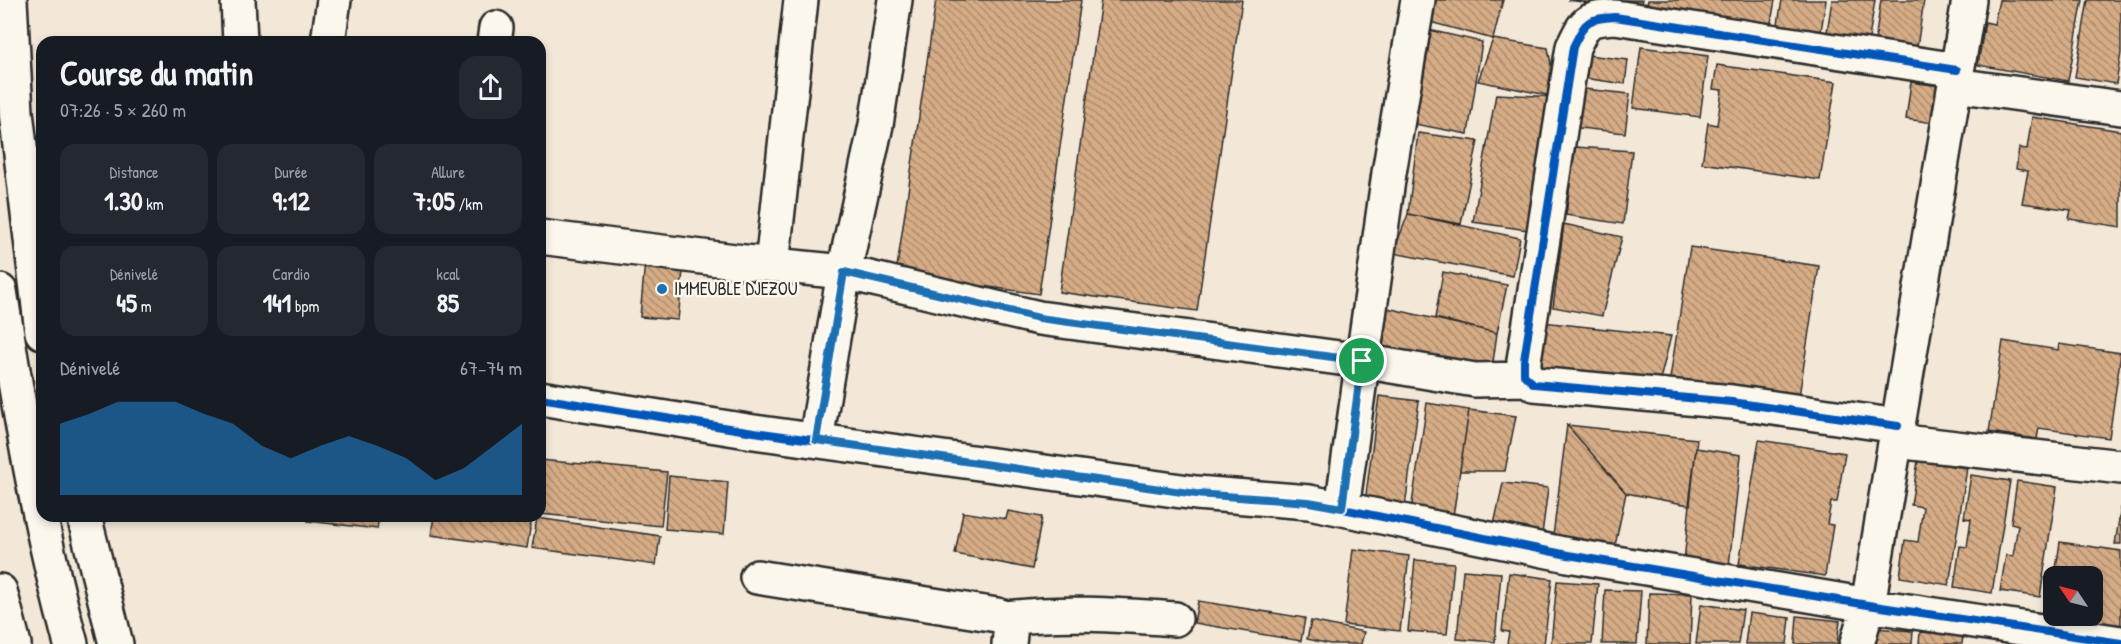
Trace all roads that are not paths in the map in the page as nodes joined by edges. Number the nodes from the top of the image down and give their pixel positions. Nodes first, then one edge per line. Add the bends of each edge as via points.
1 (10, 0) edge
2 (238, 0) edge
3 (334, 0) edge
4 (801, 0) edge
5 (895, 0) edge
6 (1418, 0) edge
7 (1969, 0) edge
8 (240, 36) edge
9 (329, 36) edge
10 (1956, 78) junction
11 (2121, 108) edge
12 (546, 238) edge
13 (772, 265) junction
14 (844, 272) junction
15 (36, 281) edge
16 (0, 291) edge
17 (1362, 361) junction
18 (1527, 379) junction
19 (546, 399) edge
20 (1897, 434) junction
21 (816, 440) junction
22 (2121, 467) edge
23 (36, 495) edge
24 (1342, 508) junction
25 (42, 522) edge
26 (86, 522) edge
27 (757, 577) dead end
28 (0, 591) edge
29 (1868, 605) junction
30 (1175, 619) dead end
31 (1008, 631) edge
32 (2121, 643) edge
33 (14, 644) edge
34 (71, 644) edge
35 (116, 644) edge
36 (1857, 644) edge

1 - 15 street via 16,112
2 - 8 street
3 - 9 street
4 - 13 street
5 - 14 street via 876,125
6 - 17 street
7 - 10 street
10 - 11 street
10 - 18 street via 1615,17 1594,18 1573,47 1524,360
10 - 20 street
12 - 13 street
13 - 14 street
14 - 17 street via 1039,318
14 - 21 street
16 - 23 street
17 - 18 street via 1475,380
17 - 24 street
18 - 20 street via 1534,384 1732,402
19 - 21 street
20 - 22 street
20 - 29 street
21 - 24 street via 1196,494
24 - 29 street via 1568,555
25 - 34 street
26 - 35 street
27 - 31 street
28 - 33 street
29 - 32 street
29 - 36 street
30 - 31 street via 1046,613

